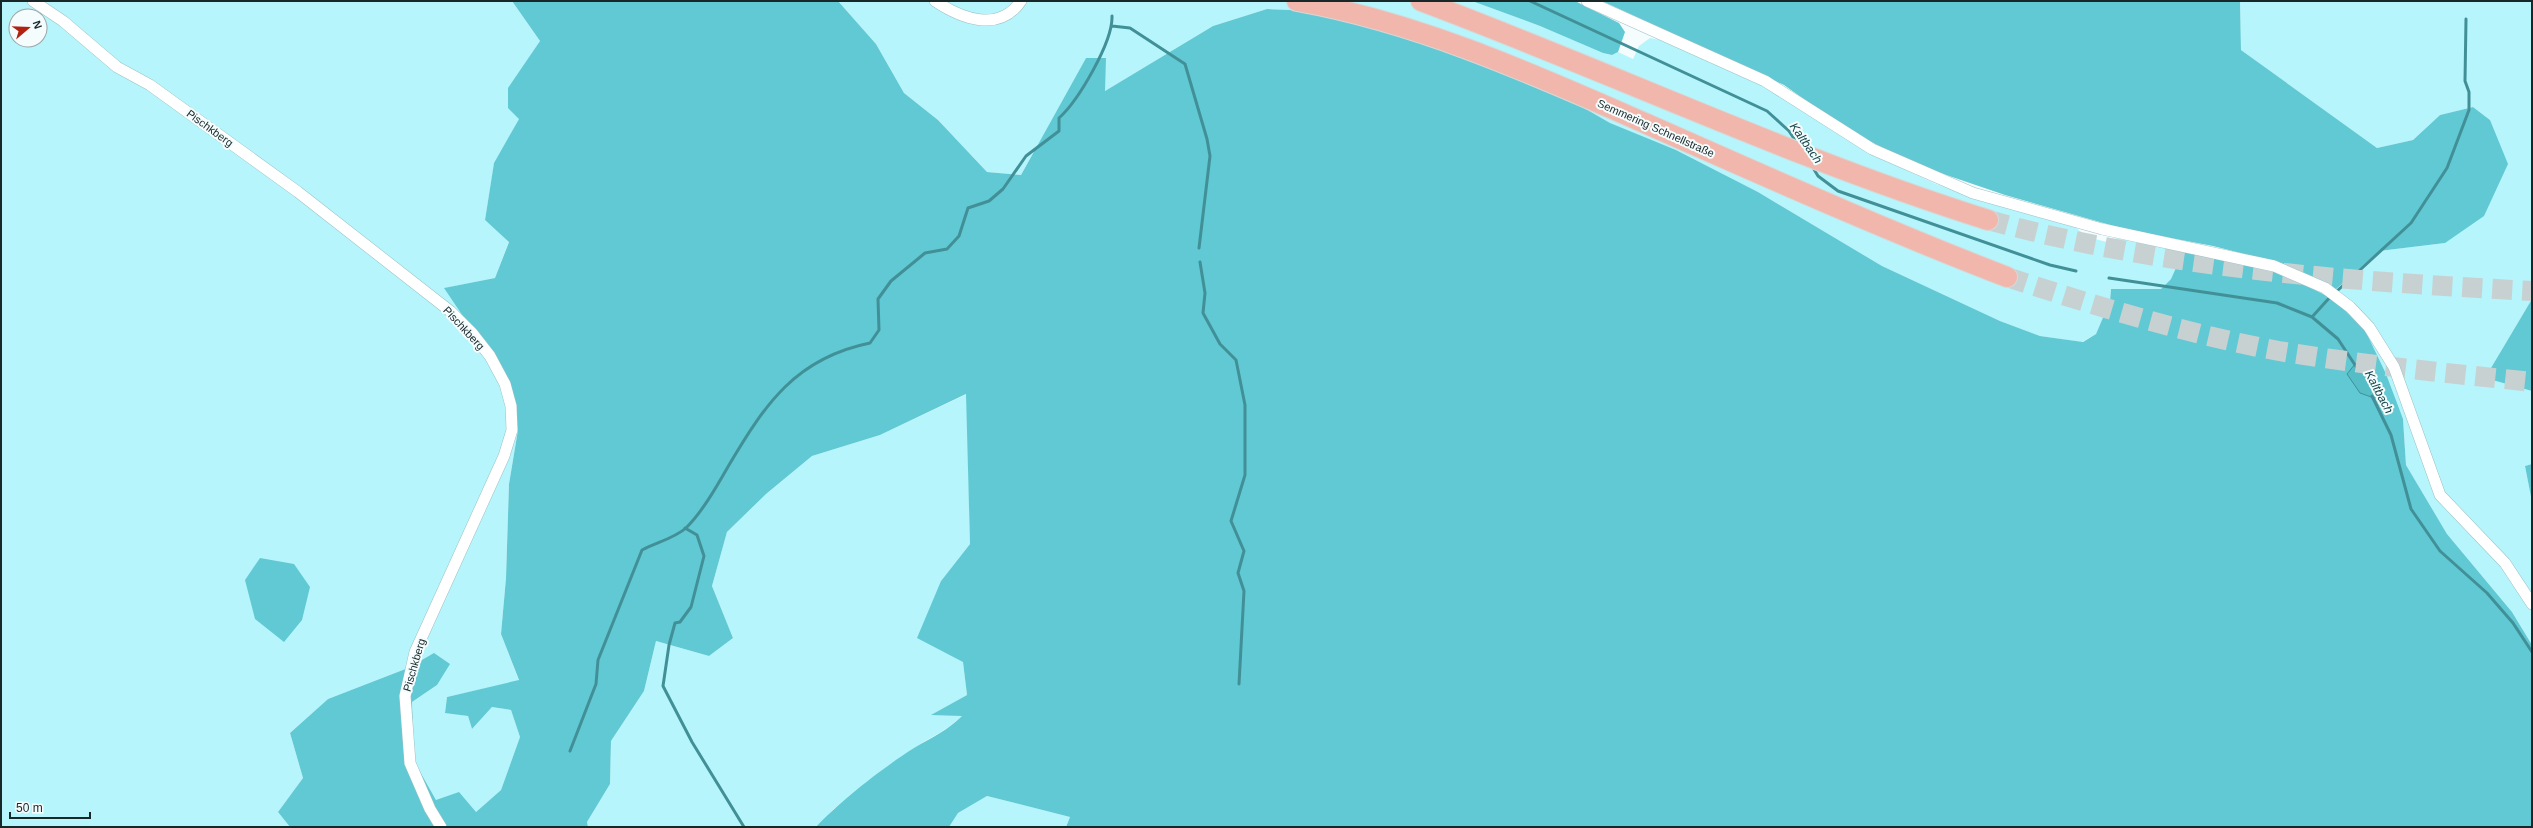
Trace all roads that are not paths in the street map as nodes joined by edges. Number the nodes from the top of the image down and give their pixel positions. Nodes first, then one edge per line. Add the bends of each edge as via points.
1 (33, 1) edge
2 (935, 1) edge
3 (1021, 1) edge
4 (1297, 1) edge
5 (1421, 1) edge
6 (1587, 1) edge
7 (1988, 220) tunnel mouth
8 (2007, 276) tunnel mouth
9 (2532, 604) edge
10 (441, 827) edge

1 - 10 street, Pischkberg via 63,21 117,67 150,85 298,192 430,294 472,333 490,356 505,384 511,406 512,430 504,456 416,652 405,696 410,763 430,809
2 - 3 street via 961,15 988,21 1010,14
4 - 8 highway, Semmering Schnellstraße via 1361,14 1508,63 1854,216
5 - 7 highway via 1519,37 1831,165 1936,204
6 - 9 street via 1765,81 1872,149 1973,193 2102,229 2274,266 2325,288 2350,307 2369,327 2394,367 2440,495 2505,563

